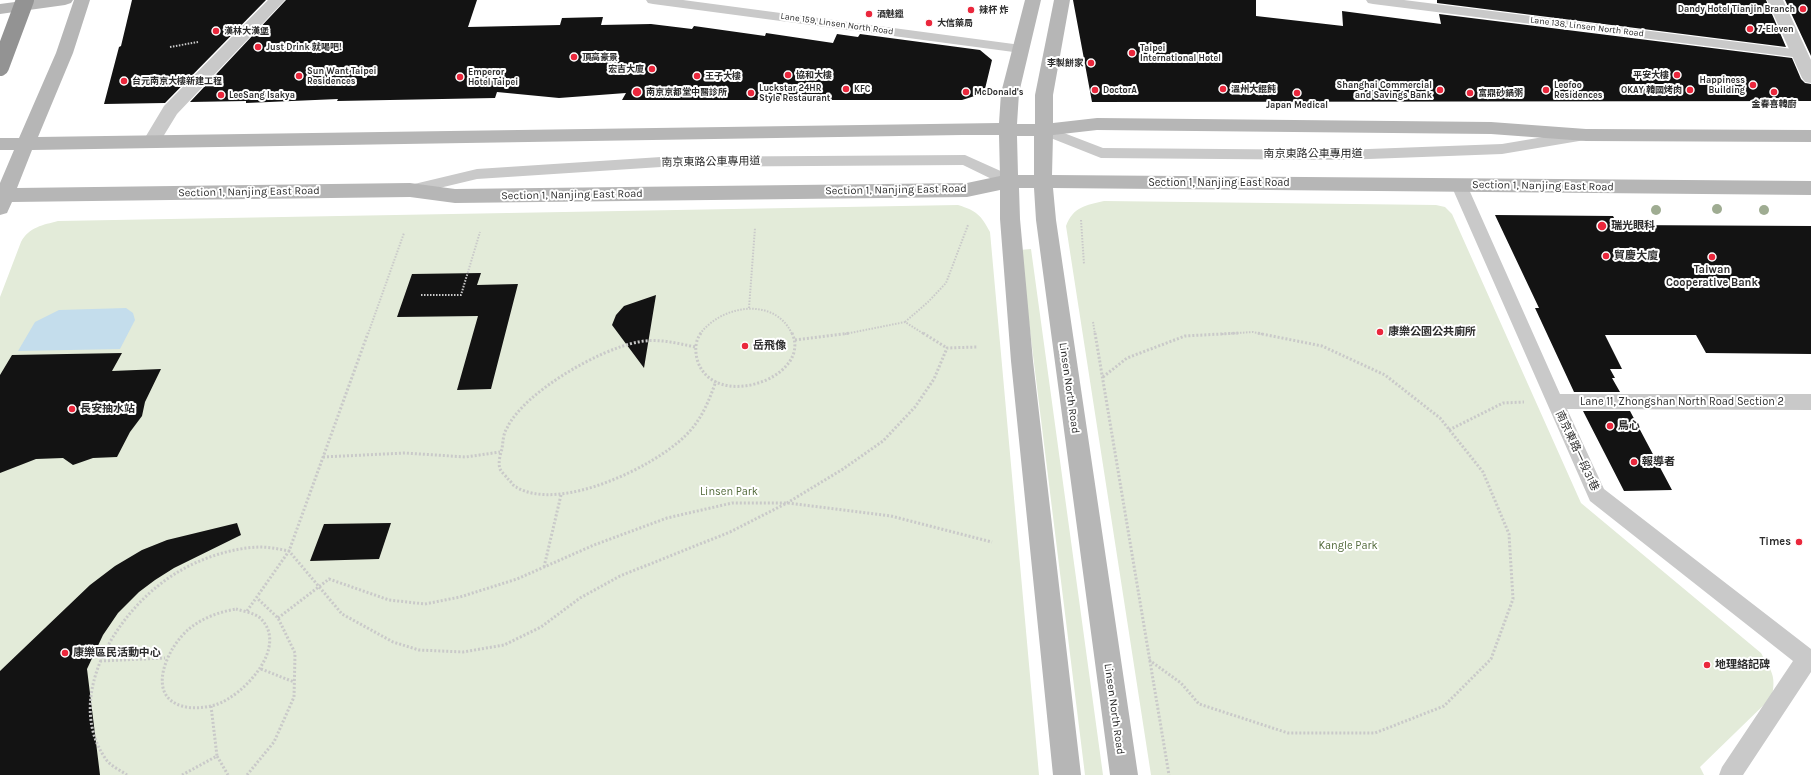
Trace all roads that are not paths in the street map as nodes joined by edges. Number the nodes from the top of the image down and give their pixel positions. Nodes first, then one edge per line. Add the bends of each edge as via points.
1 (24, 0) edge
2 (65, 0) edge
3 (82, 0) edge
4 (276, 0) edge
5 (653, 0) edge
6 (1033, 0) edge
7 (1062, 0) edge
8 (1373, 0) edge
9 (1775, 0) edge
10 (0, 9) edge
11 (1021, 49) junction
12 (1801, 54) junction
13 (0, 67) edge
14 (1811, 78) edge
15 (1008, 129) junction
16 (1043, 130) junction
17 (1586, 135) junction
18 (1811, 136) edge
19 (152, 141) junction
20 (0, 144) edge
21 (26, 144) junction
22 (1009, 181) junction
23 (1043, 181) junction
24 (1459, 185) junction
25 (1811, 188) edge
26 (410, 190) junction
27 (2, 200) edge
28 (1554, 401) junction
29 (1811, 402) edge
30 (1809, 659) edge
31 (1067, 775) edge
32 (1124, 775) edge
33 (1730, 775) edge

1 - 13 highway, bridge
2 - 10 main road
3 - 21 main road via 73,32
4 - 19 street via 170,110
5 - 11 lane, Lane 159, Linsen North Road
6 - 11 main road
7 - 16 main road, Linsen North Road via 1044,95
8 - 12 lane, Lane 138, Linsen North Road
9 - 12 street
11 - 15 main road via 1010,93
12 - 14 street
15 - 16 main road
15 - 19 main road
15 - 22 main road
16 - 17 main road via 1097,124 1492,128
16 - 17 lane, 南京東路公車專用道 via 1101,153 1319,155 1502,149
16 - 23 main road, Linsen North Road
17 - 18 main road
19 - 21 main road
20 - 21 main road
21 - 27 main road
22 - 23 main road, Section 1, Nanjing East Road
22 - 26 main road, Section 1, Nanjing East Road via 967,190 455,196
22 - 26 lane, 南京東路公車專用道 via 965,160 661,162 477,174
22 - 31 main road via 1022,361
23 - 24 main road, Section 1, Nanjing East Road
23 - 32 main road, Linsen North Road via 1049,247
24 - 25 main road, Section 1, Nanjing East Road
24 - 28 lane, 南京東路一段31巷
26 - 27 main road, Section 1, Nanjing East Road
28 - 29 lane, Lane 11, Zhongshan North Road Section 2
28 - 30 lane, 南京東路一段31巷 via 1597,495
30 - 33 lane

